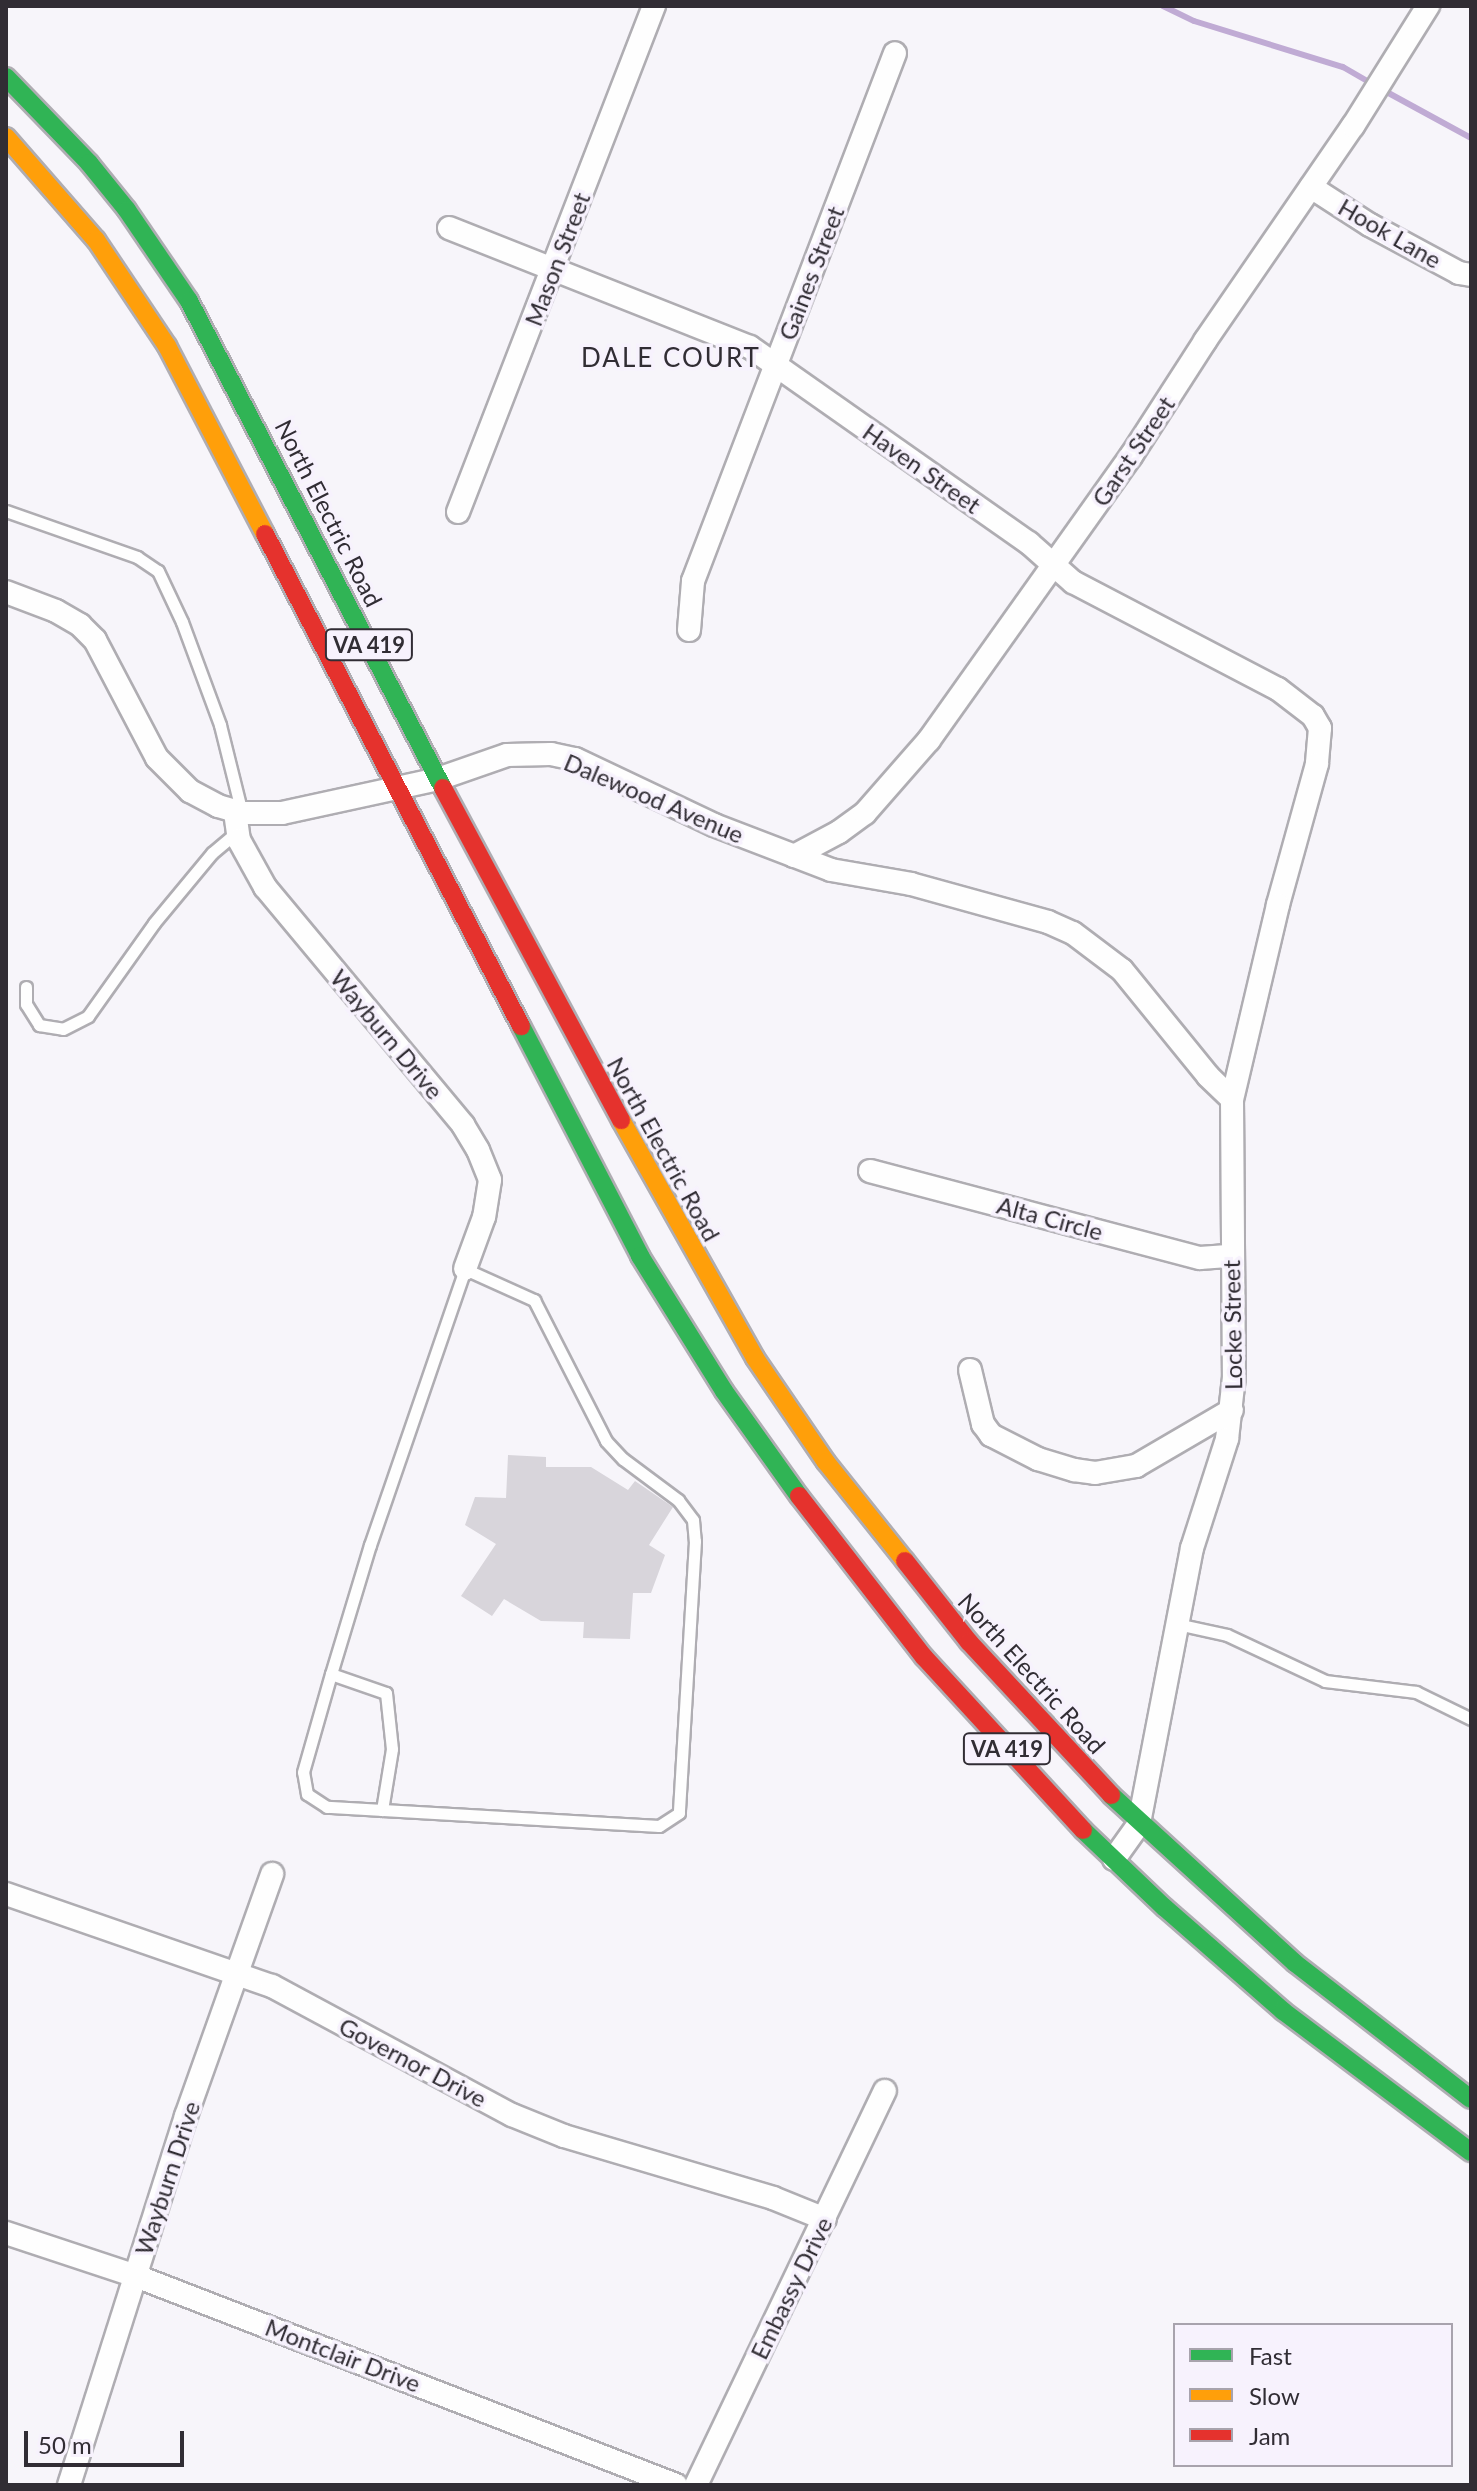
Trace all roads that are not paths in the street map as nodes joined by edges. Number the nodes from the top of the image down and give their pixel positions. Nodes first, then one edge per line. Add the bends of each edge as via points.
1 (654, 6) edge
2 (1428, 6) edge
3 (895, 53) dead end
4 (6, 77) edge
5 (6, 137) edge
6 (1311, 187) junction
7 (449, 228) dead end
8 (554, 268) junction
9 (1471, 275) edge
10 (775, 366) junction
11 (6, 511) edge
12 (458, 512) dead end
13 (1053, 566) junction
14 (6, 592) edge
15 (689, 630) dead end
16 (438, 779) junction
17 (1312, 782) joint
18 (396, 789) junction
19 (238, 819) junction
20 (794, 856) junction
21 (26, 987) dead end
22 (1232, 1099) junction
23 (870, 1171) dead end
24 (1231, 1256) junction
25 (465, 1269) junction
26 (970, 1370) dead end
27 (1232, 1410) junction
28 (1177, 1624) junction
29 (331, 1674) junction
30 (1471, 1719) edge
31 (382, 1810) junction
32 (1139, 1824) junction
33 (1114, 1859) junction
34 (272, 1874) dead end
35 (6, 1894) edge
36 (236, 1971) junction
37 (885, 2091) dead end
38 (1471, 2099) edge
39 (1471, 2152) edge
40 (825, 2219) junction
41 (6, 2233) edge
42 (136, 2276) junction
43 (69, 2485) edge
44 (676, 2485) edge
45 (696, 2485) edge

1 - 8 street, Mason Street
2 - 6 street, Garst Street
3 - 10 street, Gaines Street
4 - 16 main road, North Electric Road / VA 419 via 89,163 189,301
5 - 18 main road, VA 419 via 96,240 167,346
6 - 9 street, Hook Lane via 1370,225
6 - 13 street, Garst Street
7 - 8 street, Haven Street
8 - 10 street, Haven Street via 750,347
8 - 12 street, Mason Street
10 - 13 street, Haven Street via 1029,543
10 - 15 street, Gaines Street via 693,581
11 - 19 lane via 137,557 158,571 220,725
13 - 17 street, Haven Street via 1073,582 1295,700 1320,728
13 - 20 street, Garst Street via 891,787 839,832
14 - 19 street, Dalewood Avenue via 80,625 101,651 157,758 190,791
16 - 18 street, Dalewood Avenue
16 - 20 street, Dalewood Avenue via 522,753 575,759 714,825
16 - 32 main road, North Electric Road / VA 419 via 553,998 755,1358 826,1462 959,1631
17 - 22 street, Locke Street
18 - 19 street, Dalewood Avenue
18 - 33 main road, VA 419 via 640,1256 724,1391 924,1657
19 - 21 lane via 88,1016 63,1029 39,1025 26,1004
19 - 25 street, Wayburn Drive via 252,868 265,887 463,1125 478,1150 490,1180 484,1217
20 - 22 street, Dalewood Avenue via 831,870 911,884 1073,933 1122,970
22 - 24 street, Locke Street
23 - 24 street, Alta Circle via 1200,1258
24 - 27 street, Locke Street
25 - 29 lane
25 - 31 lane via 534,1300 606,1441 678,1500 693,1520 679,1813 652,1826
26 - 27 street via 983,1424 991,1435 1074,1470 1095,1473 1136,1466
27 - 28 street, Locke Street via 1192,1548
28 - 30 lane via 1227,1635 1325,1681 1416,1692
28 - 32 street, Locke Street
29 - 31 lane via 386,1693 392,1749
29 - 31 lane via 303,1772 307,1794 327,1807
32 - 33 street, Locke Street
32 - 38 main road, North Electric Road / VA 419 via 1295,1963
33 - 39 main road, VA 419 via 1283,2011
34 - 36 street, Wayburn Drive
35 - 36 street, Governor Drive
36 - 40 street, Governor Drive via 512,2115
36 - 42 street, Wayburn Drive
37 - 40 street, Embassy Drive
40 - 45 street, Embassy Drive
41 - 42 street, Montclair Drive
42 - 43 street, Wayburn Drive
42 - 44 street, Montclair Drive

